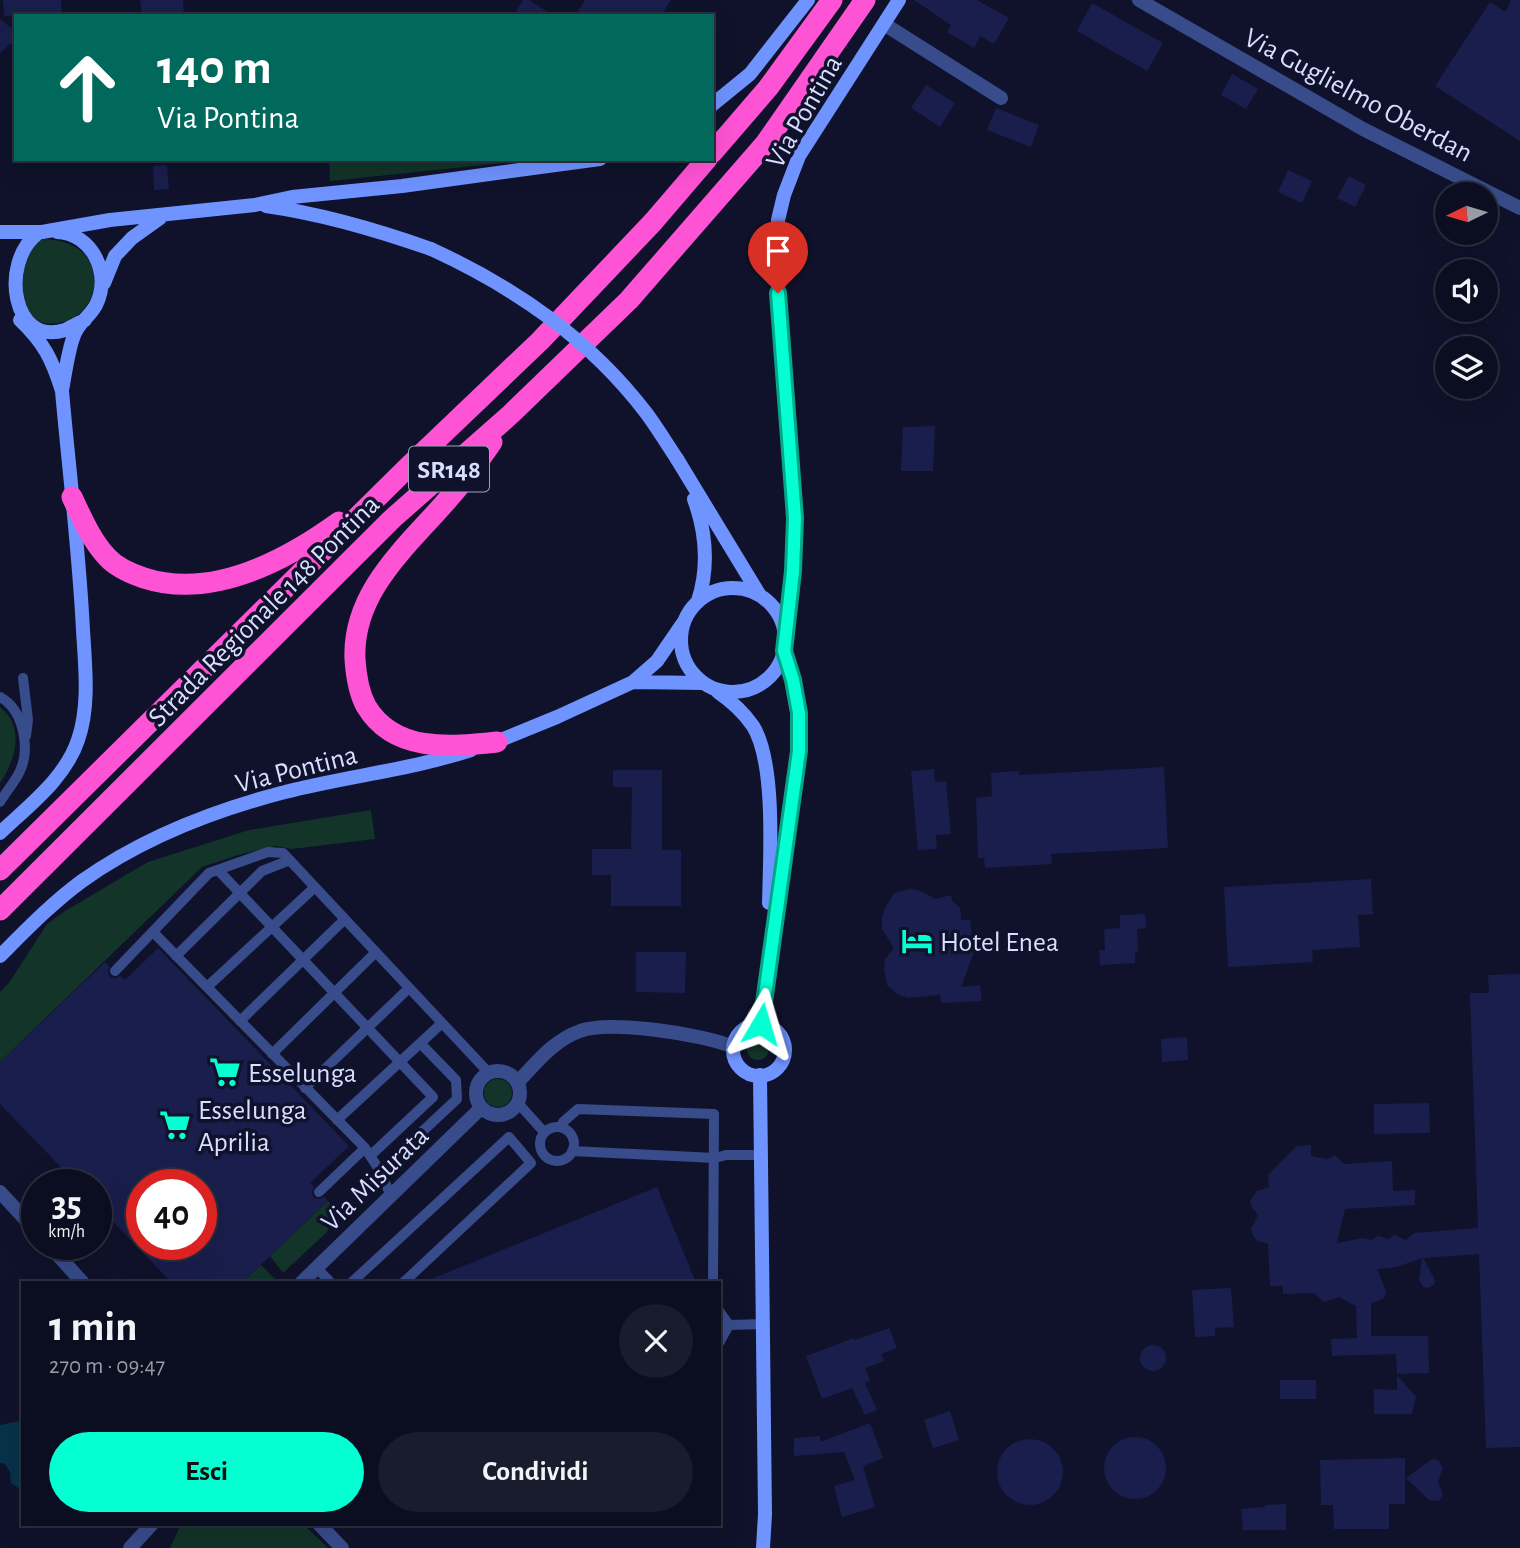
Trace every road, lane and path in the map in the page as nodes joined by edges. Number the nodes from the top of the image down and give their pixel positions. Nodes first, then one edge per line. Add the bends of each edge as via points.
1 (808, 0) edge
2 (832, 0) edge
3 (864, 0) edge
4 (899, 0) edge
5 (1139, 0) edge
6 (884, 24) junction
7 (1001, 99) dead end
8 (714, 102) edge
9 (714, 151) edge
10 (585, 161) edge
11 (705, 161) edge
12 (255, 205) junction
13 (1520, 208) edge
14 (164, 216) junction
15 (0, 232) edge
16 (42, 232) junction
17 (102, 290) junction
18 (4, 301) edge
19 (20, 320) junction
20 (85, 320) junction
21 (62, 391) junction
22 (511, 414) junction
23 (677, 459) junction
24 (409, 466) junction
25 (72, 497) junction
26 (759, 594) junction
27 (698, 601) junction
28 (683, 623) junction
29 (785, 634) junction
30 (784, 651) junction
31 (23, 678) dead end
32 (633, 682) junction
33 (708, 687) junction
34 (0, 697) edge
35 (497, 742) junction
36 (25, 747) junction
37 (0, 802) edge
38 (0, 833) edge
39 (290, 860) junction
40 (0, 870) edge
41 (218, 870) junction
42 (315, 887) junction
43 (240, 893) junction
44 (0, 910) edge
45 (345, 919) junction
46 (272, 927) junction
47 (153, 932) junction
48 (376, 952) junction
49 (769, 954) junction
50 (0, 956) edge
51 (176, 956) junction
52 (303, 960) junction
53 (115, 971) dead end
54 (207, 987) junction
55 (410, 988) junction
56 (334, 993) junction
57 (240, 1021) junction
58 (442, 1023) junction
59 (761, 1024) junction
60 (368, 1028) junction
61 (420, 1043) junction
62 (733, 1047) junction
63 (272, 1054) junction
64 (400, 1062) junction
65 (488, 1072) junction
66 (760, 1075) junction
67 (518, 1082) junction
68 (306, 1088) junction
69 (518, 1103) junction
70 (481, 1108) junction
71 (337, 1120) junction
72 (562, 1127) junction
73 (544, 1132) junction
74 (541, 1151) junction
75 (572, 1151) junction
76 (367, 1152) junction
77 (762, 1155) junction
78 (715, 1158) junction
79 (531, 1163) junction
80 (380, 1171) junction
81 (0, 1192) edge
82 (319, 1192) dead end
83 (391, 1196) junction
84 (21, 1215) edge
85 (62, 1260) edge
86 (317, 1268) junction
87 (81, 1281) edge
88 (303, 1281) edge
89 (329, 1281) edge
90 (353, 1281) edge
91 (406, 1281) edge
92 (713, 1281) edge
93 (721, 1314) edge
94 (764, 1324) junction
95 (729, 1325) junction
96 (721, 1339) edge
97 (150, 1526) edge
98 (329, 1528) edge
99 (130, 1548) edge
100 (342, 1548) edge
101 (763, 1548) edge

1 - 8 street, Via Pontina via 750,74
2 - 9 highway via 768,88
3 - 22 highway, Strada Regionale 148 Pontina / SR148 via 765,144 629,300
4 - 6 street, Via Pontina
5 - 13 street, Via Guglielmo Oberdan via 1363,129
6 - 7 street
6 - 29 street, Via Pontina via 799,156 778,220 777,272 795,527
10 - 12 street
11 - 24 highway, Strada Regionale 148 Pontina / SR148 via 540,341
12 - 14 street
12 - 23 street, bridge via 374,229 431,248 479,271 572,335 611,372
14 - 16 street
14 - 17 street via 132,238 116,256
15 - 16 street
16 - 17 street via 64,232 86,244 99,263
16 - 18 street via 13,250 4,267
17 - 20 street
18 - 19 street
19 - 20 street via 40,330 63,330
19 - 21 street via 39,338 54,363
20 - 21 street via 75,331
21 - 25 street
22 - 35 highway via 472,471 378,580 359,625 355,654 364,701 391,732 422,744 449,747
22 - 44 highway, Strada Regionale 148 Pontina / SR148 via 392,519
23 - 26 street
23 - 27 street via 704,534 705,572
24 - 25 highway via 298,549 257,569 195,584 161,583 108,559
24 - 40 highway, Strada Regionale 148 Pontina / SR148
25 - 38 street via 85,662 83,722 68,761
26 - 27 street via 727,588
26 - 29 street via 771,604
27 - 28 street
28 - 32 street, Via Pontina via 657,661
28 - 33 street via 681,651 686,664
29 - 30 street
30 - 33 street via 770,678 752,690 727,693
30 - 49 street via 799,713 799,751
31 - 36 lane via 28,720
32 - 33 street, Via Pontina
32 - 35 street, Via Pontina
33 - 49 street via 746,716 763,754
34 - 36 lane via 18,713
35 - 50 street, Via Pontina via 416,767 275,795 164,835 83,880
36 - 37 lane via 20,772
39 - 41 lane via 283,853 268,852
39 - 42 lane
39 - 43 lane via 262,871
41 - 43 lane
41 - 47 lane via 209,873
42 - 45 lane
42 - 46 lane
43 - 46 lane
43 - 51 lane
45 - 48 lane
45 - 52 lane
46 - 52 lane
46 - 54 lane
47 - 51 lane
47 - 53 lane
48 - 55 lane
48 - 56 lane
49 - 59 street
51 - 54 lane
52 - 56 lane
52 - 57 lane
54 - 57 lane
55 - 58 lane
55 - 60 lane
56 - 60 lane
56 - 63 lane
57 - 63 lane
58 - 61 lane
58 - 65 lane
59 - 62 street via 741,1031
59 - 66 street via 781,1035 785,1052 778,1068
60 - 64 lane
60 - 68 lane
61 - 64 lane
61 - 80 lane via 456,1080 457,1099
62 - 66 street via 741,1069
62 - 67 street via 702,1036 614,1026 587,1028 550,1049
63 - 68 lane
64 - 71 lane
64 - 76 lane via 433,1097
65 - 67 street via 506,1072
65 - 70 street via 476,1087
66 - 77 street
67 - 69 street
68 - 71 lane
69 - 70 street via 500,1115
69 - 73 lane
70 - 83 street, Via Misurata
71 - 76 lane
72 - 73 lane
72 - 75 lane via 573,1136
72 - 78 lane via 578,1109 714,1114
73 - 74 lane
74 - 75 lane via 558,1161
74 - 79 lane
75 - 78 lane
76 - 80 lane
76 - 82 lane
77 - 78 lane
77 - 94 street
78 - 92 lane
79 - 90 lane via 509,1137
79 - 91 lane
80 - 83 lane
81 - 84 street
83 - 86 street, Via Misurata
85 - 87 street
86 - 88 street, Via Misurata
86 - 89 lane
93 - 95 lane
94 - 95 lane
94 - 101 street
95 - 96 lane
97 - 99 street
98 - 100 street

